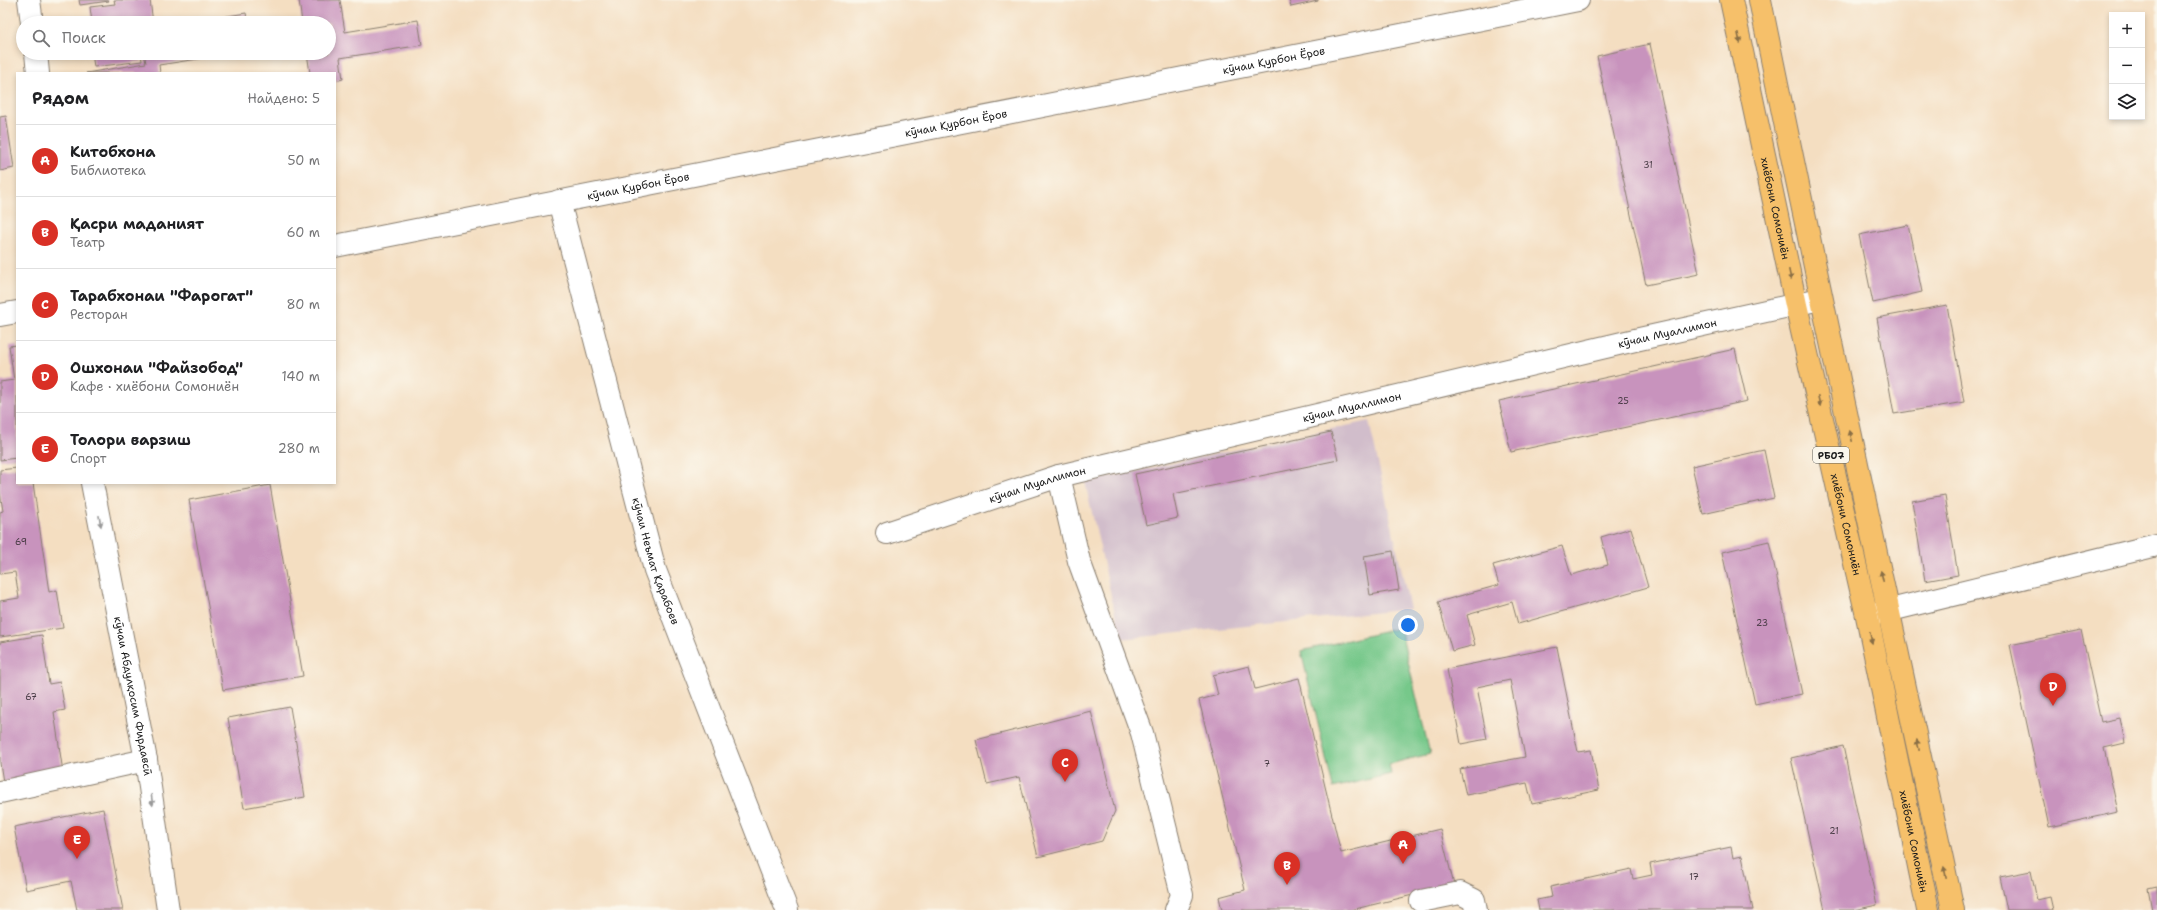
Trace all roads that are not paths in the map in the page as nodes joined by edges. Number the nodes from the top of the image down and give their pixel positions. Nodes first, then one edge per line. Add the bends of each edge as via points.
1 (29, 0) edge
2 (1578, 0) edge
3 (1731, 0) edge
4 (1760, 0) edge
5 (31, 16) edge
6 (37, 60) edge
7 (38, 72) edge
8 (558, 201) junction
9 (336, 246) edge
10 (1820, 299) junction
11 (1796, 305) junction
12 (16, 312) edge
13 (0, 316) edge
14 (1060, 476) junction
15 (92, 484) edge
16 (887, 533) dead end
17 (2157, 545) edge
18 (1890, 610) junction
19 (1867, 616) junction
20 (146, 760) junction
21 (0, 792) edge
22 (1421, 901) dead end
23 (168, 910) edge
24 (787, 910) edge
25 (1176, 910) edge
26 (1476, 910) edge
27 (1928, 910) edge
28 (1953, 910) edge

1 - 5 street
2 - 8 street, кӯчаи Қурбон Ёров
3 -> 11 highway, хиёбони Сомониён / РБ07
4 - 10 highway, хиёбони Сомониён / РБ07
6 - 7 street
8 - 9 street, кӯчаи Қурбон Ёров
8 - 24 street, кӯчаи Неъмат Қарабоев via 655,570
10 - 11 street, кӯчаи Муаллимон
18 -> 10 highway, хиёбони Сомониён / РБ07
11 - 14 street, кӯчаи Муаллимон via 1635,340
11 -> 19 highway, хиёбони Сомониён / РБ07
12 - 13 street
14 - 16 street, кӯчаи Муаллимон
14 - 25 street via 1079,561 1142,733 1182,895
15 -> 20 street, кӯчаи Абдулқосим Фирдавсӣ
17 - 18 street
18 - 19 street
28 -> 18 highway, хиёбони Сомониён / РБ07
19 -> 27 highway, хиёбони Сомониён / РБ07
20 - 21 street
20 -> 23 street, кӯчаи Абдулқосим Фирдавсӣ
22 - 26 street via 1460,893 1474,900

